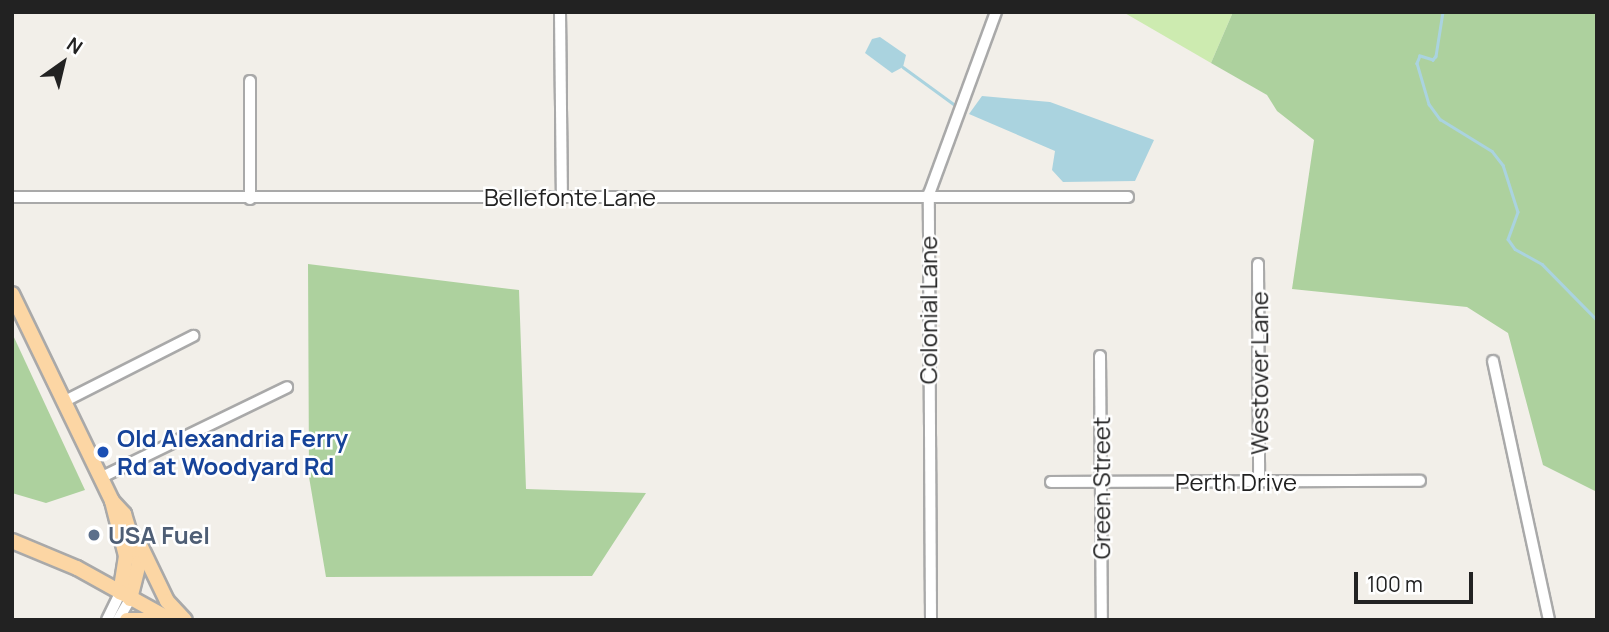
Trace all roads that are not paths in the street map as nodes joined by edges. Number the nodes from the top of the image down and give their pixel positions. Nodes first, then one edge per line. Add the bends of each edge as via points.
1 (560, 12) edge
2 (996, 12) edge
3 (250, 81) dead end
4 (929, 194) junction
5 (12, 197) edge
6 (562, 197) junction
7 (1128, 197) dead end
8 (250, 199) junction
9 (1258, 264) dead end
10 (12, 294) edge
11 (194, 336) dead end
12 (1100, 356) dead end
13 (1493, 361) dead end
14 (287, 387) dead end
15 (65, 401) junction
16 (100, 478) junction
17 (1420, 481) dead end
18 (1051, 482) dead end
19 (1102, 482) junction
20 (1259, 482) junction
21 (112, 501) junction
22 (124, 514) junction
23 (12, 541) edge
24 (125, 596) junction
25 (107, 620) edge
26 (118, 620) edge
27 (127, 620) edge
28 (154, 620) edge
29 (171, 620) edge
30 (185, 620) edge
31 (931, 620) edge
32 (1102, 620) edge
33 (1549, 620) edge

1 - 6 street
2 - 4 street, Colonial Lane
3 - 8 street
4 - 6 street, Bellefonte Lane
4 - 7 street, Bellefonte Lane
4 - 31 street, Colonial Lane
5 - 8 street, Bellefonte Lane
6 - 8 street, Bellefonte Lane
9 - 20 street, Westover Lane
10 - 15 main road
11 - 15 street
12 - 19 street, Green Street
13 - 33 street
14 - 16 street
15 - 16 main road
16 - 21 main road
17 - 20 street, Perth Drive
18 - 19 street, Perth Drive
19 - 20 street, Perth Drive
19 - 32 street, Green Street
21 - 22 main road
21 - 24 main road via 126,555
22 - 24 main road via 139,564
22 - 30 main road via 167,601
23 - 24 main road via 77,568
24 - 25 street
24 - 26 street
24 - 29 main road
27 - 28 main road

